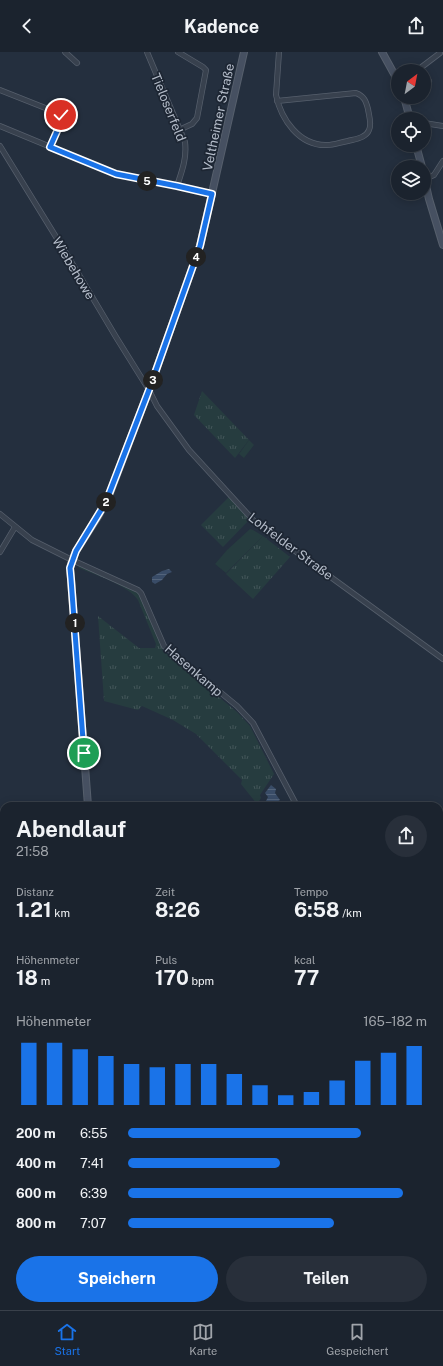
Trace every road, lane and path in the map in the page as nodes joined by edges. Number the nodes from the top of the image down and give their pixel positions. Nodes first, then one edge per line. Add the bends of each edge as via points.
1 (65, 52) edge
2 (147, 52) edge
3 (178, 52) edge
4 (244, 52) edge
5 (279, 52) edge
6 (382, 52) edge
7 (441, 54) edge
8 (77, 62) dead end
9 (426, 64) edge
10 (391, 68) edge
11 (0, 90) edge
12 (277, 101) junction
13 (431, 124) edge
14 (0, 126) edge
15 (443, 126) edge
16 (179, 130) junction
17 (0, 146) edge
18 (50, 147) junction
19 (443, 161) edge
20 (431, 176) edge
21 (177, 186) junction
22 (212, 194) junction
23 (429, 200) edge
24 (443, 245) edge
25 (149, 390) junction
26 (0, 514) edge
27 (15, 527) junction
28 (0, 552) edge
29 (72, 560) junction
30 (443, 659) edge
31 (88, 802) edge
32 (295, 802) edge

1 - 8 street
2 - 16 street, Tieloserfeld
3 - 16 street via 206,70 197,118 192,124
4 - 22 main road, Veltheimer Straße
5 - 12 street
6 - 10 main road
7 - 9 street
11 - 18 street via 61,115 62,120
12 - 12 street via 288,123 310,142 328,145 360,138 370,129 366,102 356,93
13 - 15 street
14 - 18 street
16 - 21 street, Tieloserfeld via 186,151
17 - 25 street, Wiebehowe
18 - 21 street via 116,174
19 - 20 street
21 - 22 street
22 - 25 main road, Veltheimer Straße via 198,252
23 - 24 main road
25 - 29 main road, Veltheimer Straße via 106,502
25 - 30 street, Lohfelder Straße via 157,406 188,450 254,520
26 - 27 street, Hasenkamp
27 - 28 street
27 - 29 street, Hasenkamp via 32,540
29 - 31 main road, Veltheimer Straße via 70,568
29 - 32 street, Hasenkamp via 141,593 164,646 237,706 253,723

